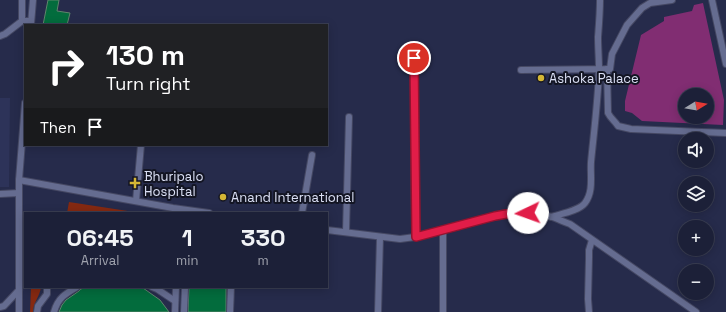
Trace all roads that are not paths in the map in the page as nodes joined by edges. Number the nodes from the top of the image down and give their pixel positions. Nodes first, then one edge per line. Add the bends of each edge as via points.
1 (22, 0) edge
2 (33, 0) edge
3 (600, 0) edge
4 (672, 0) edge
5 (712, 0) edge
6 (22, 21) junction
7 (31, 23) edge
8 (0, 36) edge
9 (414, 58) dead end
10 (726, 64) edge
11 (599, 69) junction
12 (607, 69) junction
13 (521, 70) dead end
14 (24, 116) edge
15 (349, 117) dead end
16 (726, 133) edge
17 (141, 146) edge
18 (312, 155) dead end
19 (19, 180) junction
20 (19, 193) junction
21 (0, 194) edge
22 (136, 201) junction
23 (180, 211) edge
24 (189, 212) edge
25 (302, 212) edge
26 (551, 216) junction
27 (328, 230) edge
28 (443, 230) junction
29 (22, 232) edge
30 (346, 232) junction
31 (380, 237) junction
32 (416, 237) junction
33 (590, 245) junction
34 (75, 288) edge
35 (154, 288) edge
36 (176, 288) edge
37 (185, 288) edge
38 (231, 288) edge
39 (19, 290) junction
40 (46, 290) edge
41 (175, 300) junction
42 (56, 304) junction
43 (0, 307) edge
44 (19, 312) edge
45 (37, 312) edge
46 (54, 312) edge
47 (175, 312) edge
48 (184, 312) edge
49 (230, 312) edge
50 (378, 312) edge
51 (443, 312) edge
52 (589, 312) edge
53 (696, 312) edge

1 - 6 street
2 - 7 street
3 - 11 street
4 - 12 street via 650,3 642,8 627,25 612,54 610,69
5 - 10 street
6 - 7 street
6 - 8 street
9 - 32 street
11 - 12 street
11 - 13 street
11 - 26 street via 588,197 580,208
12 - 16 street via 608,113 618,126 631,129
14 - 19 street
15 - 30 street
17 - 22 street
18 - 25 street
19 - 20 street
19 - 22 street
20 - 21 street
20 - 29 street
22 - 23 street
23 - 24 street
26 - 28 street via 506,214
26 - 33 street via 570,224
27 - 30 street
28 - 32 street
28 - 51 street
29 - 39 street
30 - 31 street
31 - 32 street via 400,240
31 - 50 street
33 - 52 street
33 - 53 street
34 - 42 street via 63,295
35 - 41 street
36 - 41 street
37 - 48 street
38 - 49 street
39 - 43 street
39 - 44 street
40 - 42 street
40 - 45 street
41 - 47 street
42 - 46 street

